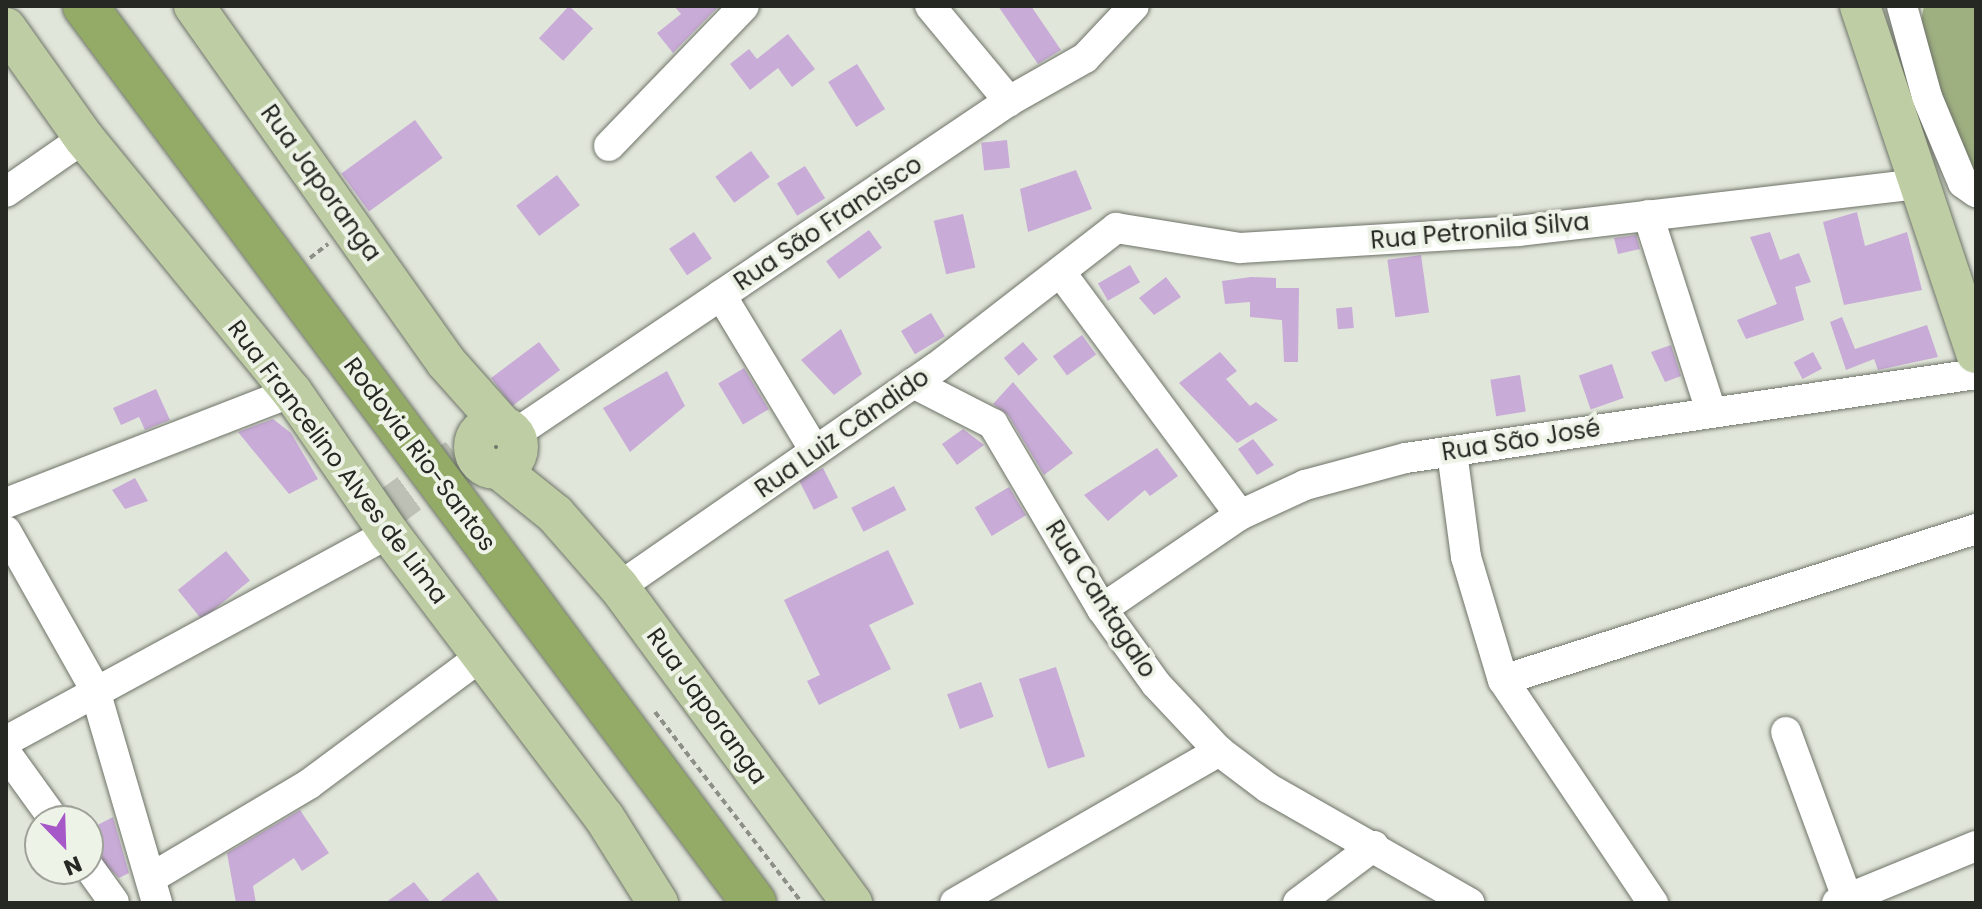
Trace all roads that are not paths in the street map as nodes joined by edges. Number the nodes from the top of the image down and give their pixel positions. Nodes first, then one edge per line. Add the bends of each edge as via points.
1 (85, 6) edge
2 (194, 6) edge
3 (744, 6) edge
4 (930, 6) edge
5 (1134, 6) edge
6 (1860, 6) edge
7 (1902, 6) edge
8 (6, 28) edge
9 (1009, 101) junction
10 (84, 138) junction
11 (609, 146) dead end
12 (1917, 184) junction
13 (6, 192) edge
14 (1976, 192) edge
15 (1648, 215) junction
16 (1061, 273) junction
17 (721, 295) junction
18 (1976, 353) edge
19 (1976, 374) edge
20 (913, 383) junction
21 (292, 392) junction
22 (1710, 408) junction
23 (503, 441) junction
24 (815, 451) junction
25 (1452, 452) junction
26 (6, 503) edge
27 (1240, 515) junction
28 (1976, 529) edge
29 (6, 531) edge
30 (389, 533) junction
31 (619, 587) junction
32 (1102, 609) junction
33 (483, 655) junction
34 (1503, 680) junction
35 (94, 687) junction
36 (1786, 732) dead end
37 (6, 741) edge
38 (1219, 751) junction
39 (6, 753) edge
40 (43, 805) edge
41 (1374, 846) junction
42 (1976, 846) edge
43 (102, 885) edge
44 (154, 890) edge
45 (1842, 901) edge
46 (114, 902) edge
47 (658, 903) edge
48 (754, 903) edge
49 (852, 903) edge
50 (955, 903) edge
51 (1298, 903) edge
52 (1470, 903) edge
53 (1653, 903) edge

1 - 48 highway, Rodovia Rio-Santos
2 - 23 main road, Rua Japoranga
3 - 11 street
4 - 9 street
5 - 9 street, Rua São Francisco via 1108,41
6 - 12 main road
7 - 14 street via 1927,97 1963,183
8 - 10 main road, Rua Francelino Alves de Lima
9 - 17 street, Rua São Francisco
10 - 13 street
10 - 21 main road, Rua Francelino Alves de Lima
12 - 15 street, Rua Petronila Silva
12 - 18 main road
15 - 16 street, Rua Petronila Silva via 1518,231 1240,248 1116,228
15 - 22 street
16 - 20 street, Rua Luiz Cândido
16 - 27 street
17 - 23 street, Rua São Francisco
17 - 24 street
19 - 22 street, Rua São José
20 - 24 street, Rua Luiz Cândido
20 - 32 street, Rua Cantagalo via 993,424
21 - 26 street
21 - 30 main road, Rua Francelino Alves de Lima
22 - 25 street, Rua São José
23 - 31 main road, Rua Japoranga via 555,514
24 - 31 street, Rua Luiz Cândido
25 - 27 street, Rua São José via 1305,485
25 - 34 street via 1466,557
27 - 32 street, Rua São José
28 - 34 street
29 - 35 street
30 - 33 main road, Rua Francelino Alves de Lima
30 - 35 street
31 - 49 main road, Rua Japoranga
32 - 38 street, Rua Cantagalo via 1156,684
33 - 44 street
33 - 47 main road, Rua Francelino Alves de Lima via 604,817
34 - 53 street
35 - 37 street
35 - 44 street
36 - 45 street
38 - 41 street, Rua Cantagalo via 1268,788
38 - 50 street
39 - 40 street
41 - 51 street
41 - 52 street, Rua Cantagalo
42 - 45 street
43 - 46 street

